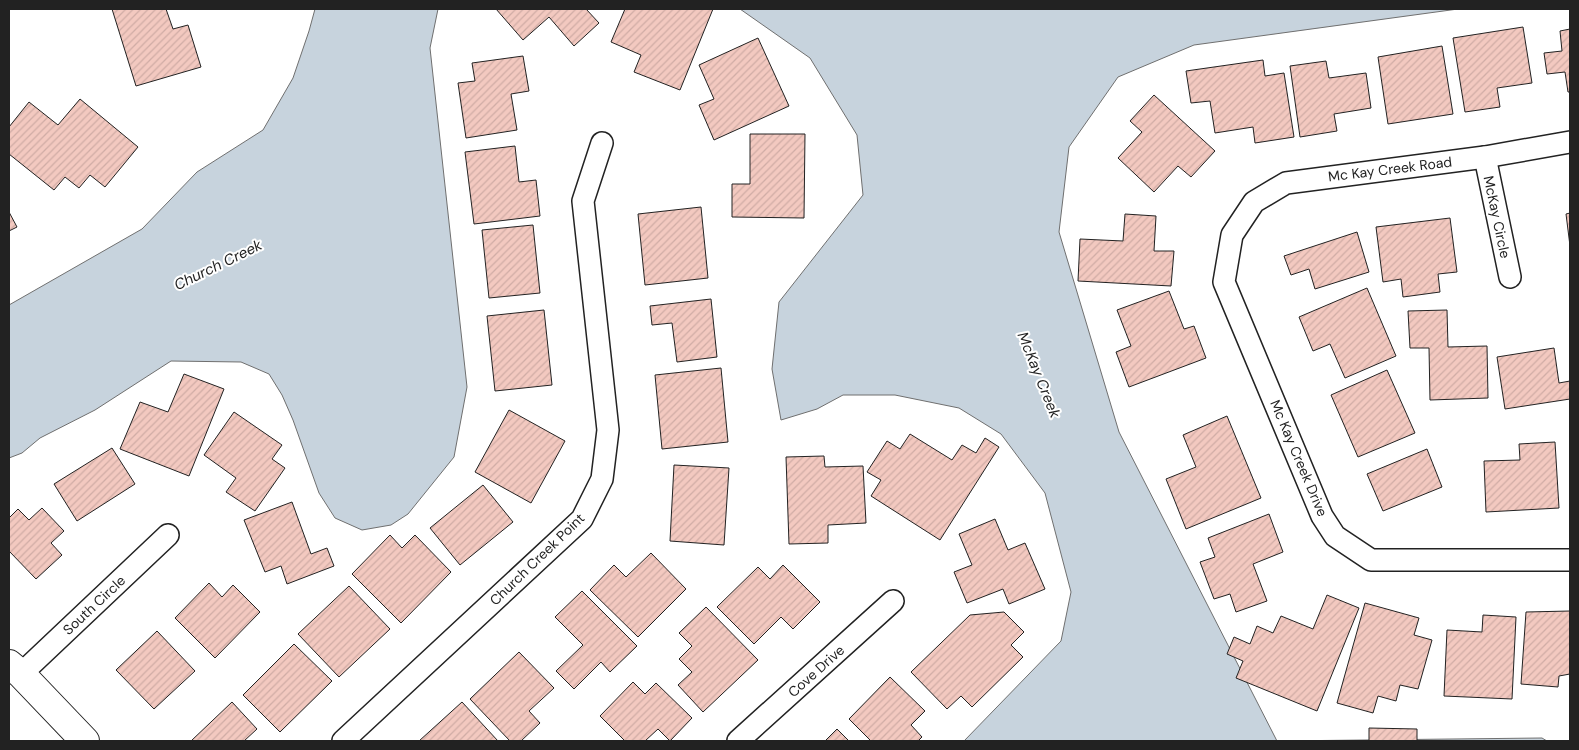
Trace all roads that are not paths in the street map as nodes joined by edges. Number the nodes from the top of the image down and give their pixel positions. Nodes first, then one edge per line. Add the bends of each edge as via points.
1 (1570, 142) edge
2 (602, 143) dead end
3 (1484, 157) junction
4 (1232, 235) joint
5 (1510, 277) dead end
6 (168, 535) dead end
7 (1570, 560) edge
8 (893, 601) dead end
9 (15, 669) edge
10 (85, 741) edge
11 (343, 741) edge
12 (738, 741) edge

1 - 3 street, Mc Kay Creek Road
2 - 11 street, Church Creek Point via 582,201 608,430 602,479 582,518
3 - 4 street, Mc Kay Creek Road via 1286,183 1254,202
3 - 5 street, McKay Circle
4 - 7 street, Mc Kay Creek Drive via 1224,282 1322,516 1335,536 1372,560
6 - 9 street, South Circle
8 - 12 street, Cove Drive
9 - 10 street

